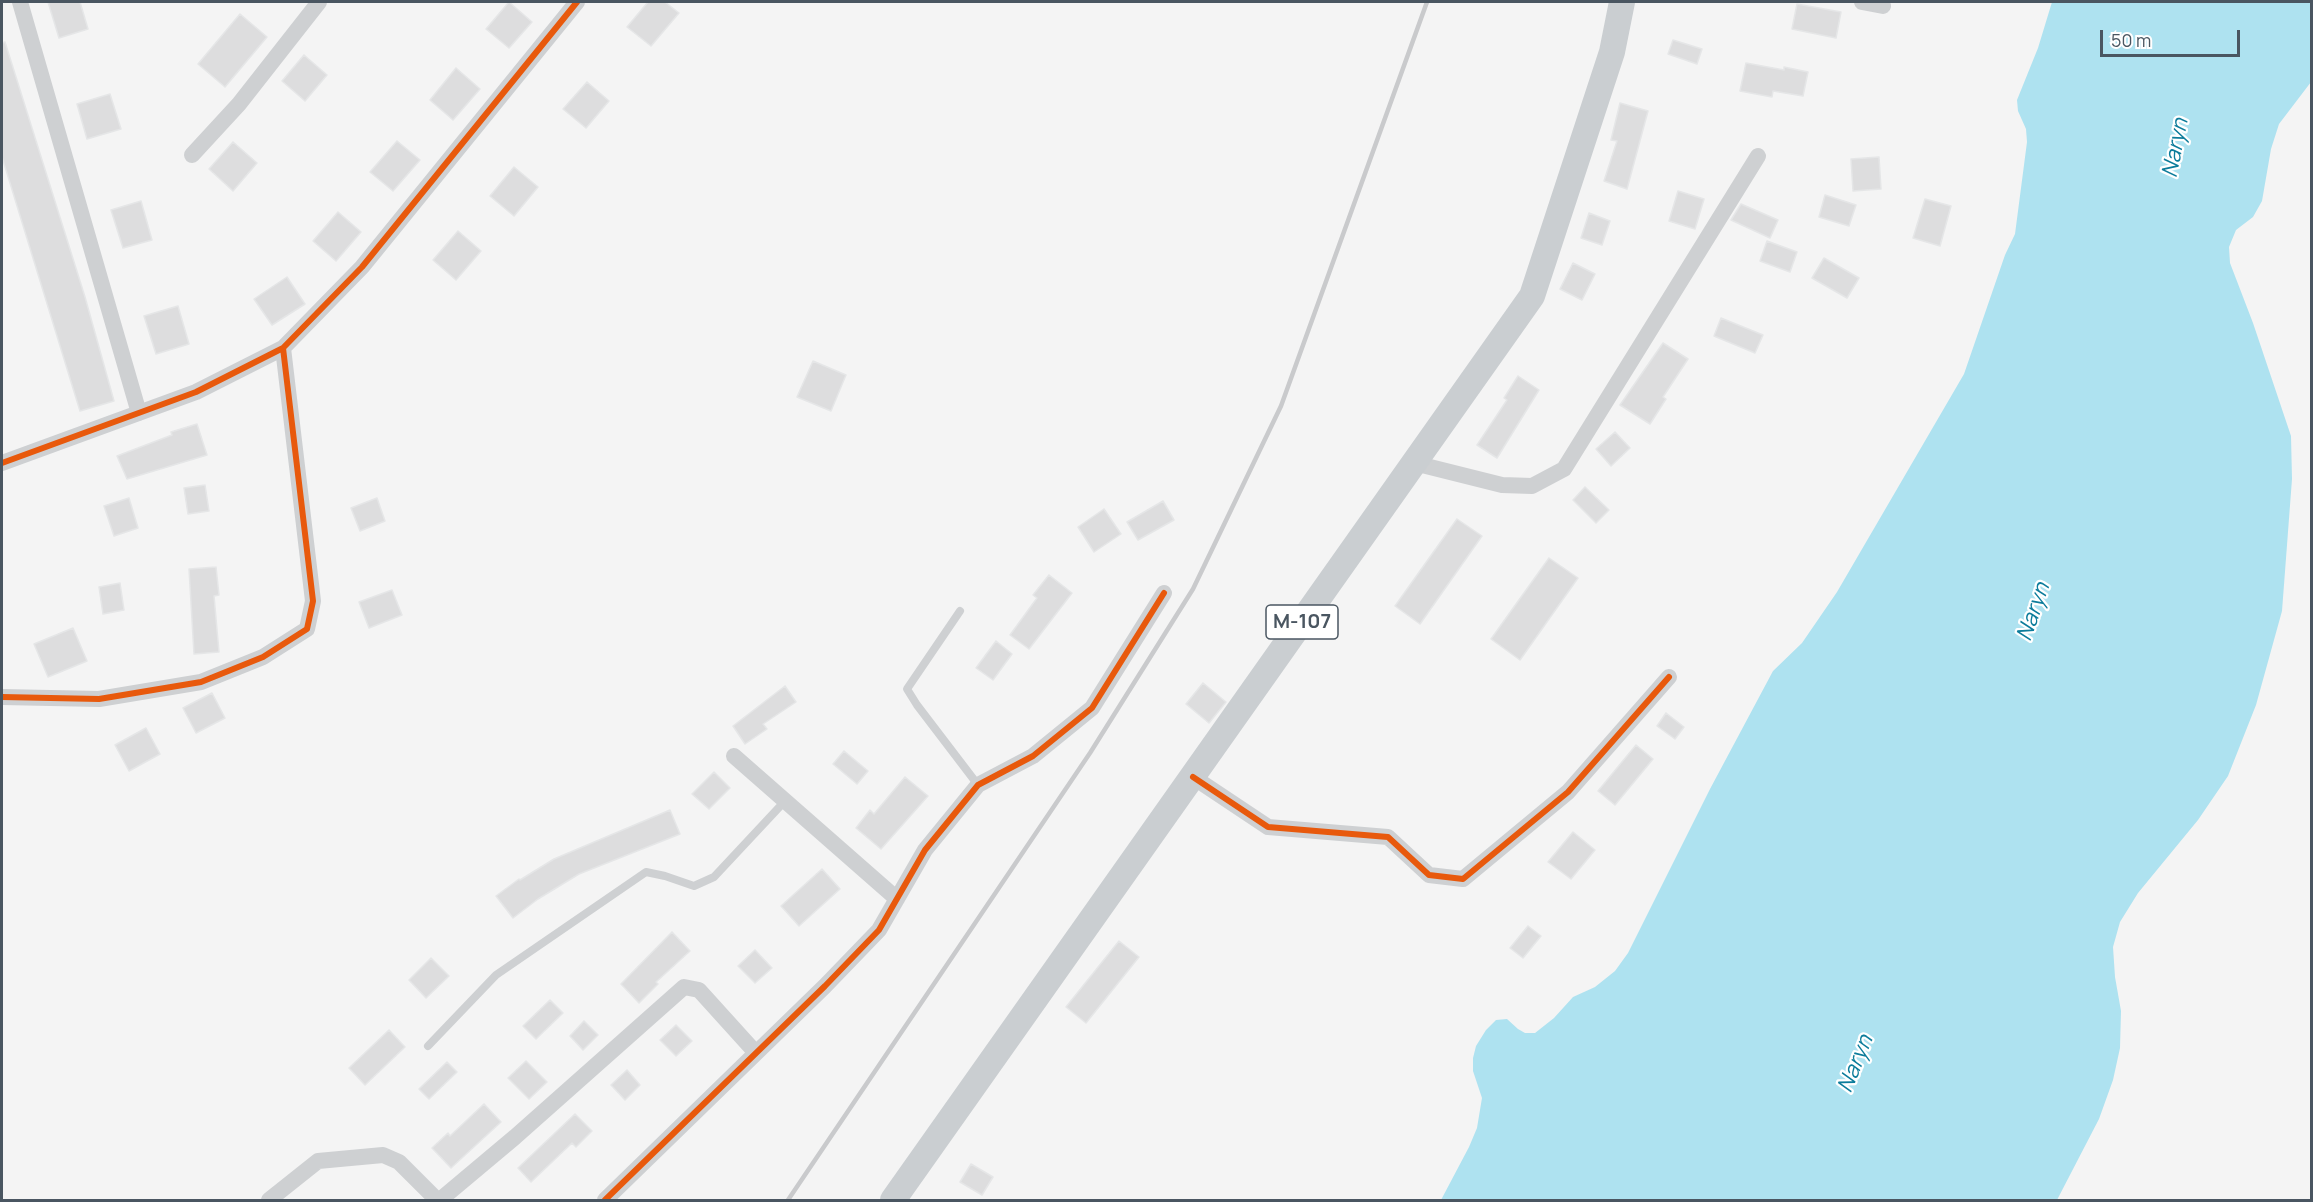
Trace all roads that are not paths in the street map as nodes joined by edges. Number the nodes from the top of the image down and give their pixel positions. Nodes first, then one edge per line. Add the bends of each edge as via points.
1 (20, 2) edge
2 (319, 2) edge
3 (577, 2) edge
4 (1622, 2) edge
5 (1862, 2) edge
6 (1883, 6) dead end
7 (192, 155) dead end
8 (1758, 156) dead end
9 (282, 348) junction
10 (138, 413) junction
11 (2, 463) edge
12 (1414, 464) junction
13 (1164, 593) dead end
14 (960, 611) dead end
15 (1669, 678) dead end
16 (2, 697) edge
17 (734, 756) dead end
18 (1193, 777) junction
19 (978, 785) junction
20 (785, 801) junction
21 (897, 899) junction
22 (428, 1046) dead end
23 (756, 1053) junction
24 (269, 1200) edge
25 (438, 1200) edge
26 (605, 1200) edge
27 (893, 1200) edge

1 - 10 street
2 - 7 street via 239,104
3 - 9 street via 362,267
4 - 12 main road, М-107 via 1612,52 1532,296
5 - 6 street
8 - 12 street via 1564,469 1532,486 1502,485
9 - 10 street via 196,392
9 - 16 street via 313,601 307,629 263,657 201,682 99,699
10 - 11 street
12 - 18 main road, М-107
13 - 19 street via 1092,708 1033,756
14 - 19 lane via 907,689
15 - 18 street via 1568,792 1463,879 1429,874 1388,837 1268,827
17 - 20 street
18 - 27 main road, М-107
19 - 21 street via 925,850
20 - 21 street
20 - 22 lane via 714,877 694,886 646,872 496,975
21 - 23 street via 879,930
23 - 25 street via 699,990 684,987
23 - 26 street
24 - 25 street via 318,1161 383,1155 399,1162

